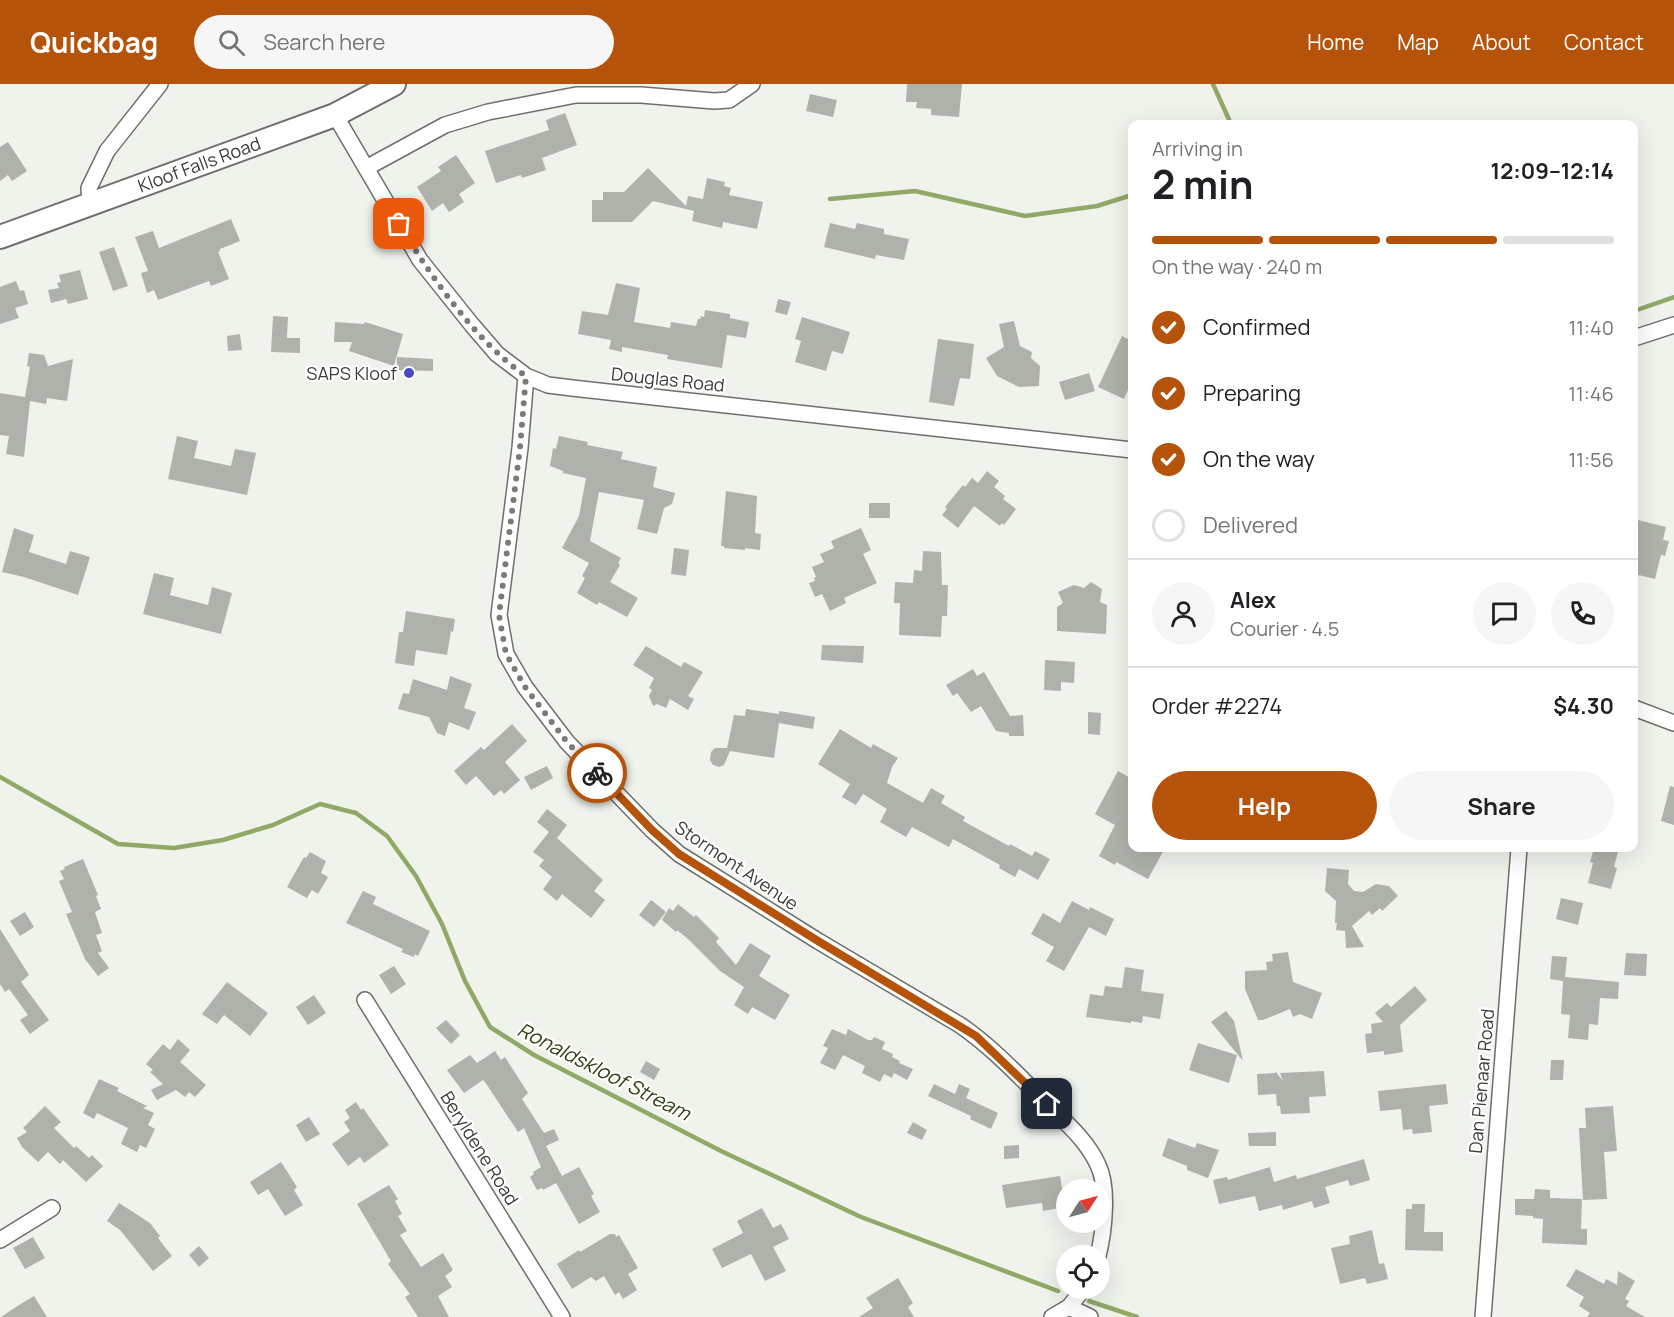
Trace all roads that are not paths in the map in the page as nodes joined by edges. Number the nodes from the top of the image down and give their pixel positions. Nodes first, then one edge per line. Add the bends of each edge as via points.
1 (160, 84) edge
2 (394, 84) edge
3 (752, 84) edge
4 (335, 115) junction
5 (366, 168) junction
6 (90, 204) junction
7 (0, 237) edge
8 (1674, 325) edge
9 (1638, 337) edge
10 (526, 376) junction
11 (1128, 450) edge
12 (1638, 710) edge
13 (1674, 723) edge
14 (1519, 852) edge
15 (365, 1000) dead end
16 (52, 1208) dead end
17 (0, 1240) edge
18 (1100, 1245) edge
19 (1075, 1299) edge
20 (1069, 1307) junction
21 (562, 1317) edge
22 (1052, 1317) edge
23 (1090, 1317) edge
24 (1483, 1317) edge

1 - 6 street via 107,151 89,188
2 - 4 main road, Kloof Falls Road
3 - 5 street via 729,100 576,95 488,112 445,125
4 - 5 street, Douglas Road
4 - 6 main road, Kloof Falls Road
5 - 10 street, Douglas Road via 420,260 497,354
6 - 7 main road, Kloof Falls Road
8 - 9 street
10 - 11 street, Douglas Road via 548,385 572,388
10 - 18 street, Stormont Avenue via 499,615 506,654 525,687 567,742 679,854 960,1025 1019,1076 1075,1131 1099,1166 1104,1192
12 - 13 street
14 - 24 street, Dan Pienaar Road
15 - 21 street, Beryldene Road
16 - 17 street
19 - 20 street
20 - 22 street
20 - 23 street

